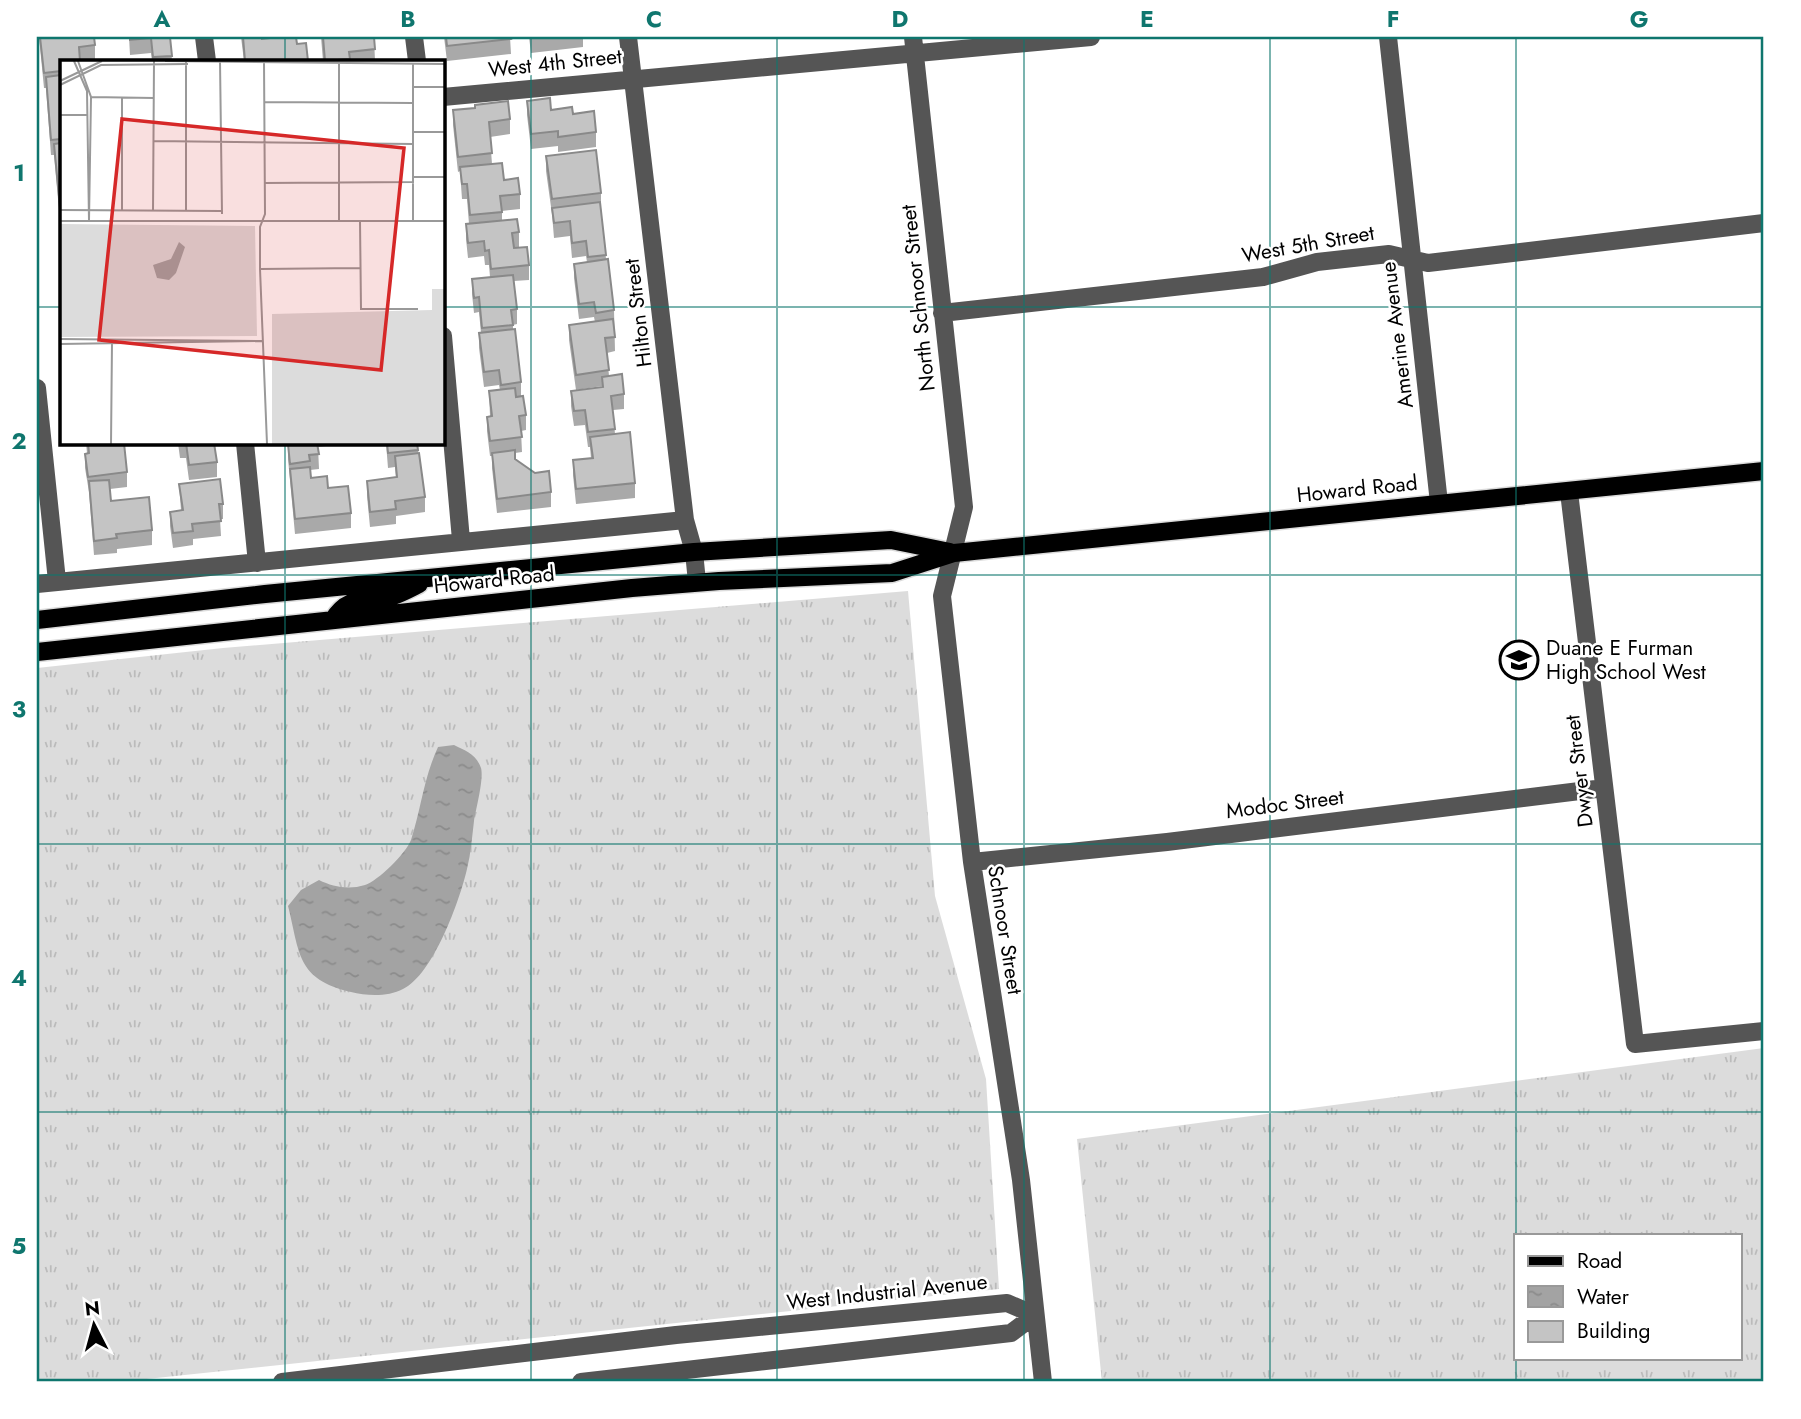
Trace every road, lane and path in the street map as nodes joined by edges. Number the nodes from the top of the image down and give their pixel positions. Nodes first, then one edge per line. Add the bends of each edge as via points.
1 (204, 37) edge
2 (414, 37) edge
3 (628, 37) edge
4 (1091, 37) edge
5 (1388, 37) edge
6 (913, 44) edge
7 (207, 60) edge
8 (417, 60) edge
9 (633, 79) junction
10 (444, 97) edge
11 (1764, 223) edge
12 (1411, 259) junction
13 (942, 313) junction
14 (444, 347) edge
15 (37, 388) edge
16 (246, 444) edge
17 (1764, 471) edge
18 (1569, 492) junction
19 (1439, 503) junction
20 (685, 520) junction
21 (461, 541) junction
22 (694, 552) junction
23 (954, 553) junction
24 (257, 563) junction
25 (432, 578) junction
26 (57, 581) junction
27 (697, 582) junction
28 (37, 584) edge
29 (37, 620) edge
30 (333, 620) junction
31 (37, 652) edge
32 (1604, 788) junction
33 (971, 862) junction
34 (1764, 1031) edge
35 (1035, 1315) junction
36 (282, 1382) edge
37 (581, 1382) edge
38 (1042, 1382) edge

1 - 7 street
2 - 8 street
3 - 9 street, Hilton Street
4 - 6 street, West 4th Street
5 - 12 street, Amerine Avenue
6 - 9 street, West 4th Street
6 - 13 street, North Schnoor Street
9 - 10 street, West 4th Street
9 - 20 street, Hilton Street
11 - 12 street, West 5th Street via 1428,263
12 - 13 street, West 5th Street via 1389,254 1365,256 1263,276
12 - 19 street, Amerine Avenue
13 - 23 street, North Schnoor Street via 964,507
14 - 21 street
15 - 26 street
16 - 24 street
17 - 18 main road, Howard Road
18 - 19 main road, Howard Road
18 - 32 street, Dwyer Street
19 - 23 main road, Howard Road
20 - 21 street
20 - 22 street, Hilton Street
21 - 24 street
22 - 23 main road, Howard Road via 891,540
22 - 25 main road, Howard Road
22 - 27 street, Hilton Street
23 - 27 main road, Howard Road via 892,573
23 - 33 street, Schnoor Street via 942,596
24 - 26 street
25 - 29 main road, Howard Road
25 - 30 main road via 392,597 341,607
26 - 28 street
27 - 30 main road, Howard Road
30 - 31 main road, Howard Road
32 - 33 street, Modoc Street
32 - 34 street, Dwyer Street via 1635,1044
33 - 35 street, Schnoor Street via 1021,1180
35 - 36 street, West Industrial Avenue via 1007,1303 676,1335
35 - 37 street via 1011,1334
35 - 38 street, Schnoor Street

